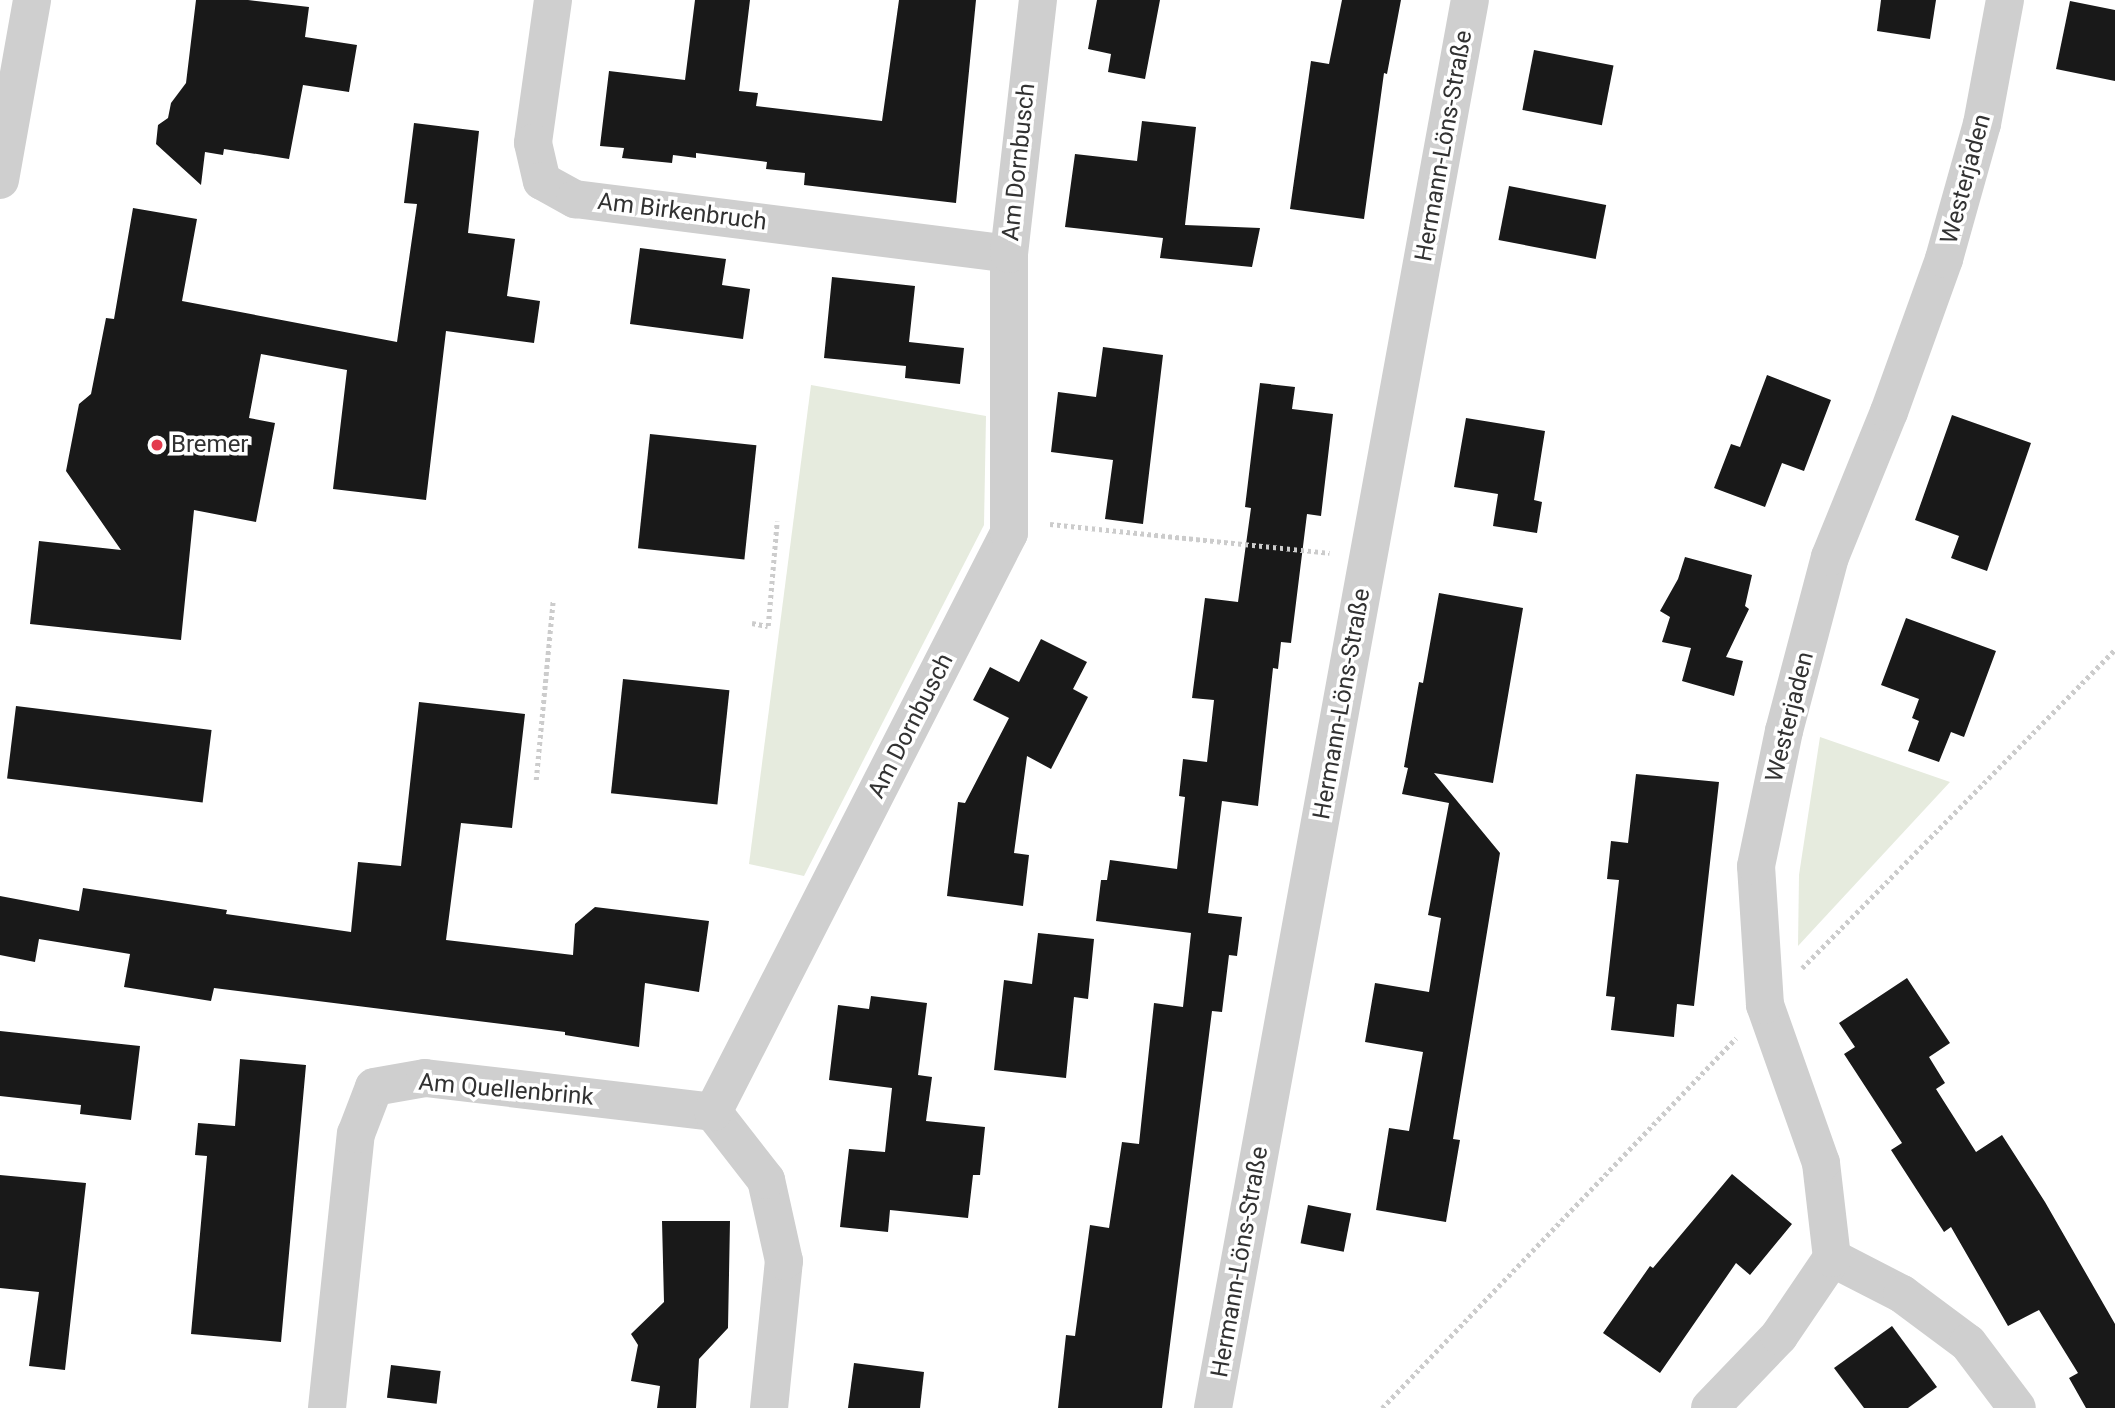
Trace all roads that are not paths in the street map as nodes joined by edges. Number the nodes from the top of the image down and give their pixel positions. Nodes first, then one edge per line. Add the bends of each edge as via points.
1 (32, 0) edge
2 (553, 0) edge
3 (1038, 0) edge
4 (1470, 0) edge
5 (2005, 0) edge
6 (0, 180) edge
7 (1009, 254) junction
8 (713, 1112) junction
9 (1832, 1258) junction
10 (327, 1408) edge
11 (769, 1408) edge
12 (1213, 1408) edge
13 (1710, 1408) edge
14 (2017, 1408) edge

1 - 6 street
2 - 7 street, Am Birkenbruch via 533,143 542,181 575,199
3 - 7 street, Am Dornbusch
4 - 12 street, Hermann-Löns-Straße
5 - 9 street, Westerjaden via 1982,124 1944,259 1830,558 1784,731 1756,866 1765,1006 1821,1163
7 - 8 street, Am Dornbusch via 1009,533
8 - 10 street, Am Quellenbrink via 425,1078 374,1087 356,1134
8 - 11 street via 766,1180 784,1261
9 - 13 street via 1779,1336
9 - 14 street via 1902,1294 1968,1343

